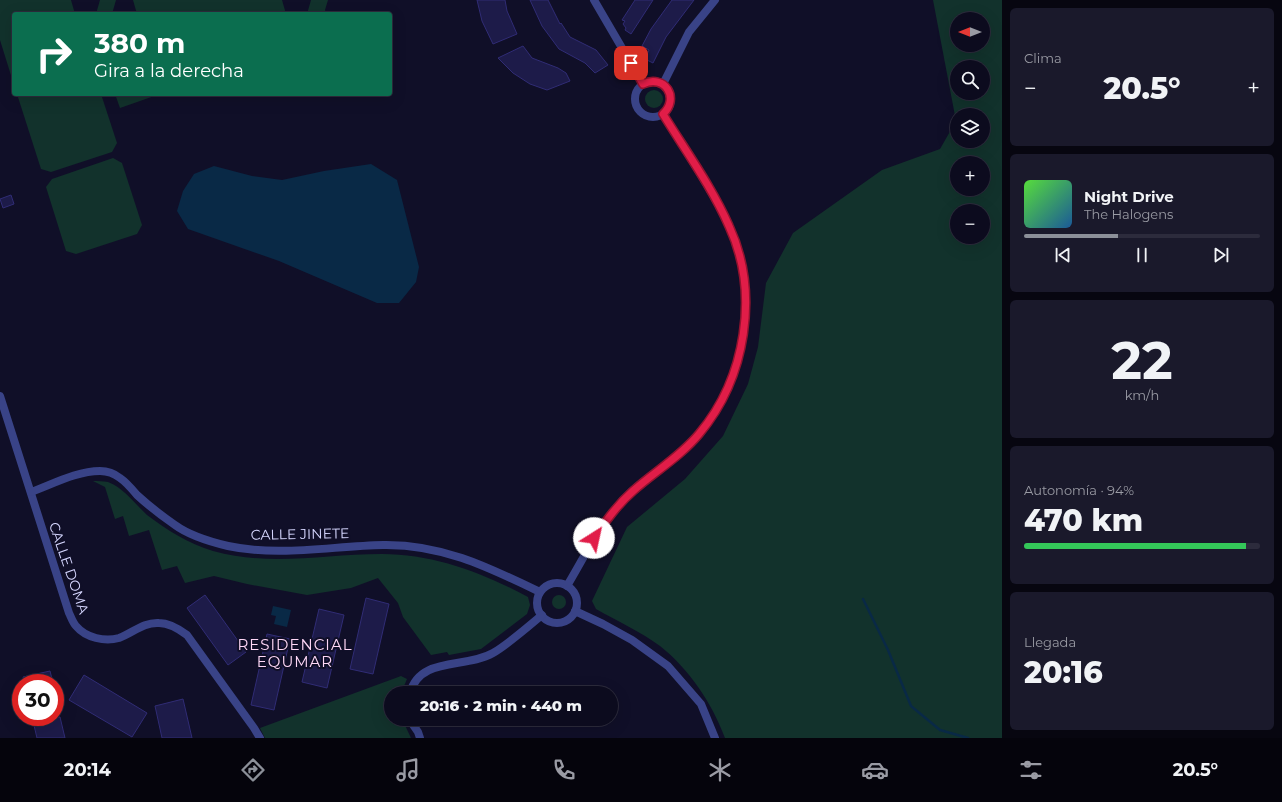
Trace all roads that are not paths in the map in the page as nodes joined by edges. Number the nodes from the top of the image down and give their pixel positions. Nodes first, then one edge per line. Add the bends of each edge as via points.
1 (594, 0) edge
2 (715, 0) edge
3 (643, 84) junction
4 (663, 84) junction
5 (663, 114) junction
6 (0, 396) edge
7 (31, 492) junction
8 (567, 586) junction
9 (540, 592) junction
10 (576, 611) junction
11 (542, 615) junction
12 (412, 686) edge
13 (414, 726) edge
14 (260, 738) edge
15 (420, 738) edge
16 (715, 738) edge

1 - 3 street
2 - 4 street via 689,32
3 - 4 street via 653,81
3 - 5 street via 636,93 638,109 652,117
4 - 5 street via 671,99
5 - 8 street via 717,202 738,247 746,300 740,353 721,402 699,434 681,452 632,491 613,511 594,538
6 - 7 street, CALLE DOMA
7 - 9 street, CALLE JINETE via 88,472 110,473 120,478 176,526 198,537 228,546 283,551 384,545 424,548 462,556
7 - 14 street, CALLE DOMA via 69,612 76,626 85,634 107,640 119,638 145,624 158,622 178,628 187,635
8 - 9 street via 550,584
8 - 10 street via 575,594
9 - 11 street via 537,604
10 - 11 street via 560,623
10 - 16 street via 632,640 668,666 701,704
11 - 12 street via 493,652 472,661 434,667 420,675
13 - 15 street

